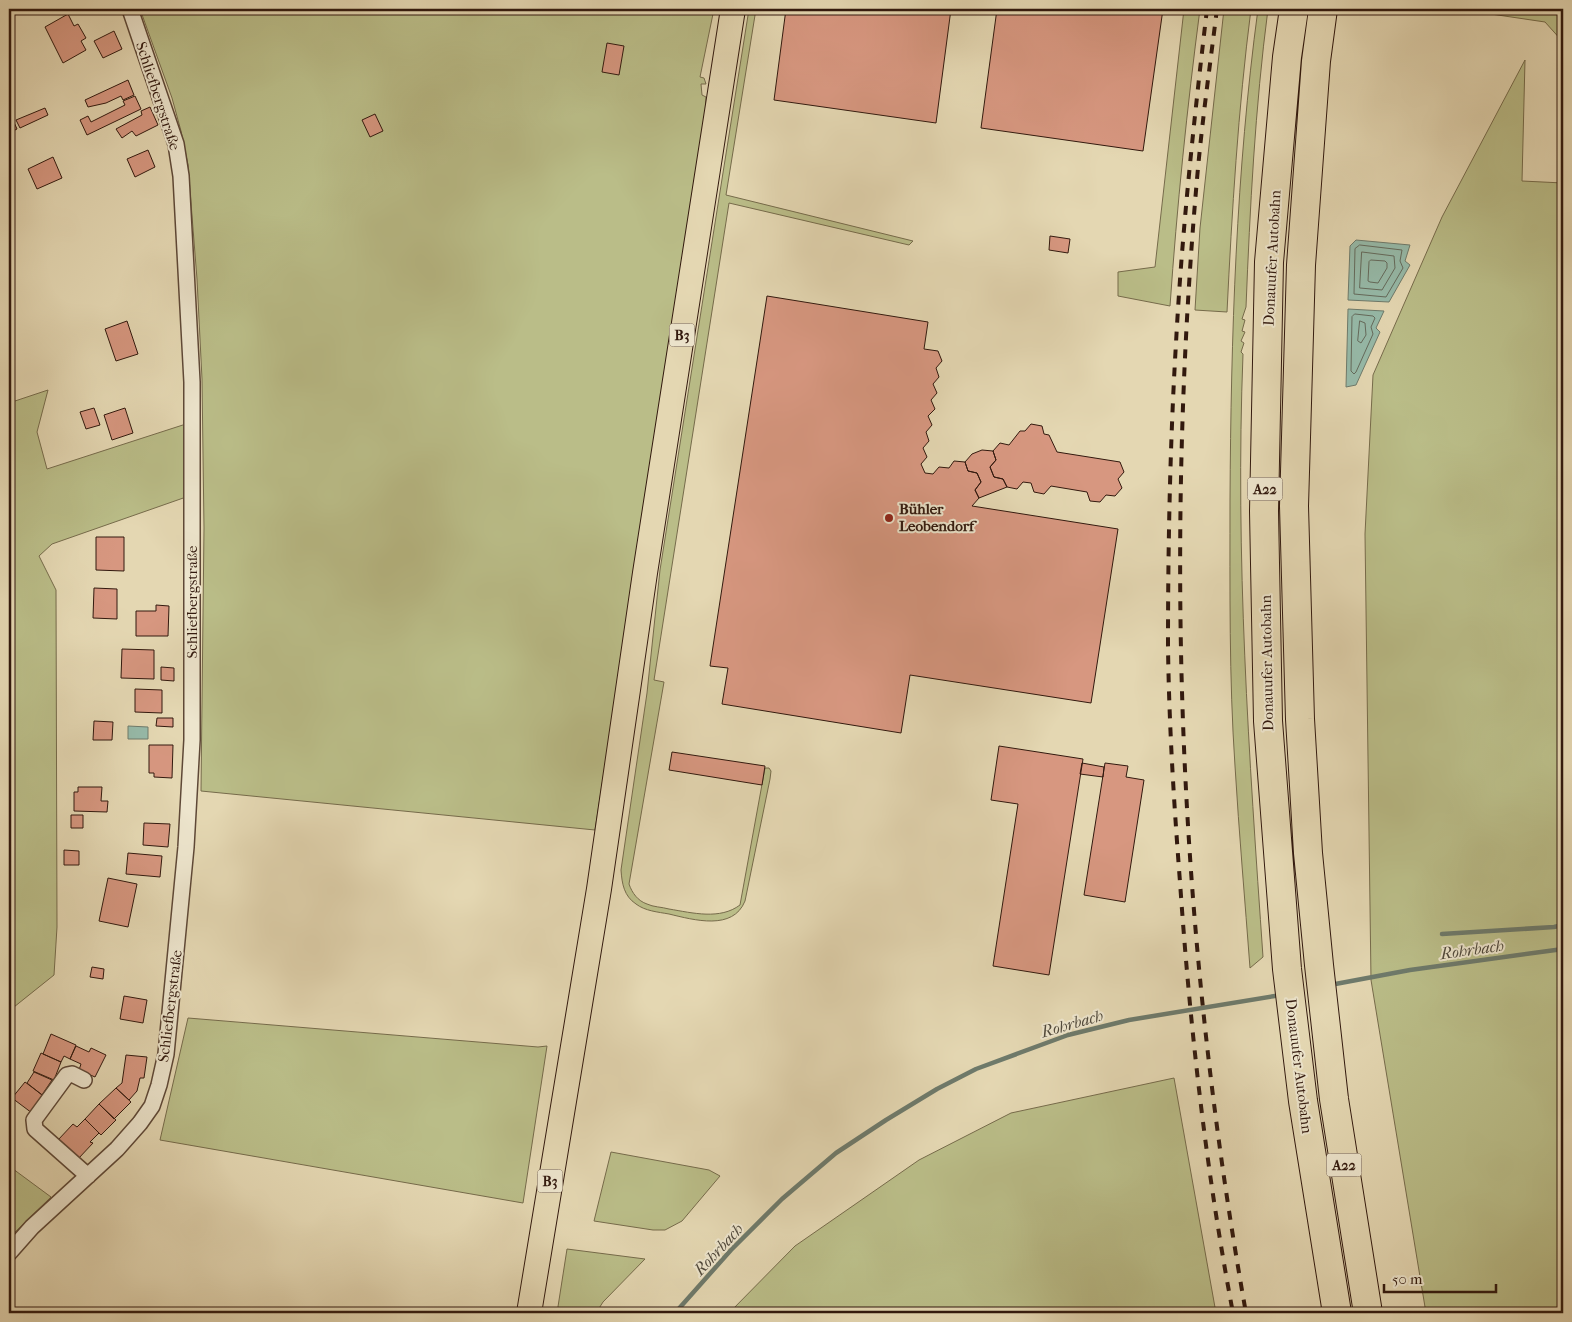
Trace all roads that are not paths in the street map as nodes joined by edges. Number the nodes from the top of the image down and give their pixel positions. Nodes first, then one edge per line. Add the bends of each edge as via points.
1 (130, 9) edge
2 (733, 9) edge
3 (1294, 9) edge
4 (1323, 9) edge
5 (84, 1080) dead end
6 (88, 1176) junction
7 (9, 1253) edge
8 (529, 1313) edge
9 (1337, 1313) edge
10 (1368, 1313) edge

1 - 6 street, Schliefbergstraße via 176,144 182,184 192,382 192,740 171,1015 159,1085 152,1106 140,1122
2 - 8 main road, B3 via 600,880
3 - 9 highway, Donauufer Autobahn / A22 via 1269,262 1264,511 1268,721 1287,969 1303,1101
4 - 10 highway, Donauufer Autobahn / A22 via 1316,61 1301,265 1294,506 1301,728 1319,965 1347,1184
5 - 6 street via 72,1074 67,1076 34,1120 35,1129
6 - 7 street, Schliefbergstraße

